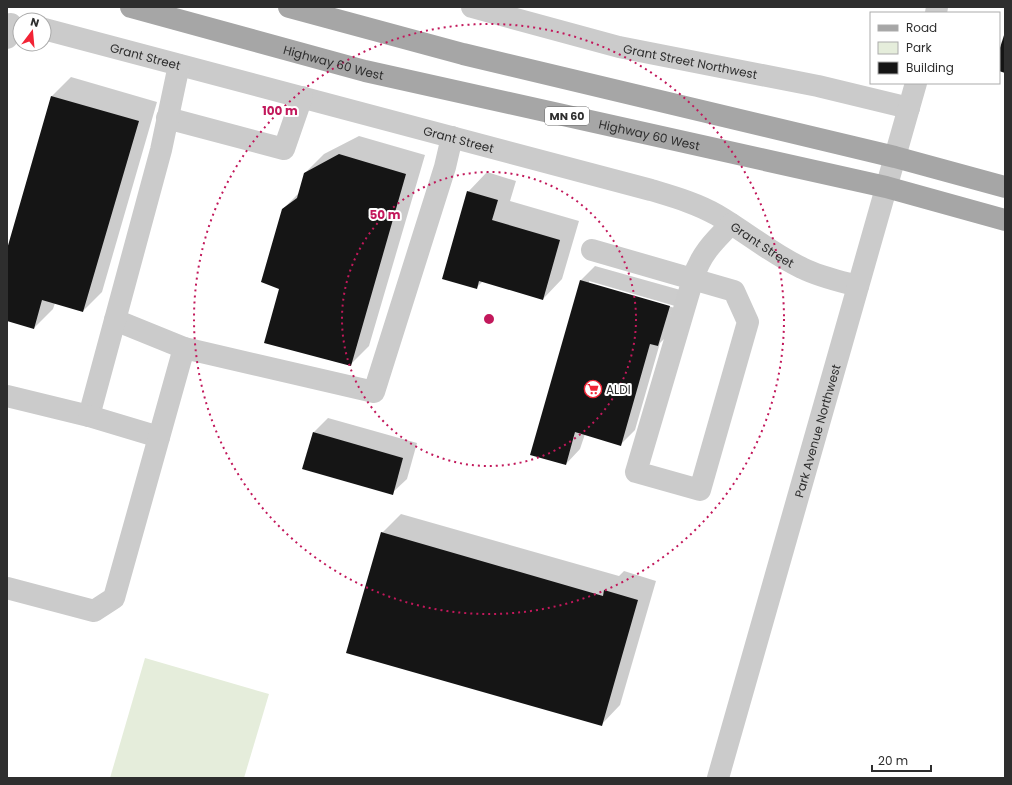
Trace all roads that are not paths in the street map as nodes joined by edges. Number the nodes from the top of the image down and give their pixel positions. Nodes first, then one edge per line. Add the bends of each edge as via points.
1 (131, 7) edge
2 (289, 7) edge
3 (472, 7) edge
4 (52, 31) edge
5 (179, 65) junction
6 (916, 84) edge
7 (302, 97) junction
8 (909, 108) junction
9 (167, 118) junction
10 (452, 137) junction
11 (895, 158) junction
12 (886, 187) junction
13 (1005, 187) edge
14 (1005, 220) edge
15 (731, 224) junction
16 (592, 250) dead end
17 (693, 279) junction
18 (858, 286) junction
19 (115, 320) junction
20 (184, 348) junction
21 (7, 396) edge
22 (89, 416) junction
23 (159, 437) junction
24 (7, 588) edge
25 (718, 778) edge

1 - 12 main road, Highway 60 West / MN 60 via 365,71
2 - 11 main road via 463,54
3 - 8 street, Grant Street Northwest via 619,47 818,86
4 - 5 street, Grant Street
5 - 7 street, Grant Street
5 - 9 street
6 - 8 street, Park Avenue Northwest
7 - 9 street via 284,149
7 - 10 street, Grant Street
8 - 11 street, Park Avenue Northwest
9 - 19 street via 161,150
10 - 15 street, Grant Street via 685,200
10 - 20 street via 374,392
11 - 12 street, Park Avenue Northwest
11 - 13 main road
12 - 14 main road, Highway 60 West / MN 60
12 - 18 street, Park Avenue Northwest
15 - 17 street via 708,248 697,265
15 - 18 street, Grant Street via 802,268
16 - 17 street
17 - 17 street via 636,472 700,490 748,322 734,291
18 - 25 street, Park Avenue Northwest
19 - 20 street
19 - 22 street
20 - 23 street
21 - 22 street
22 - 23 street
23 - 24 street via 114,598 94,611

